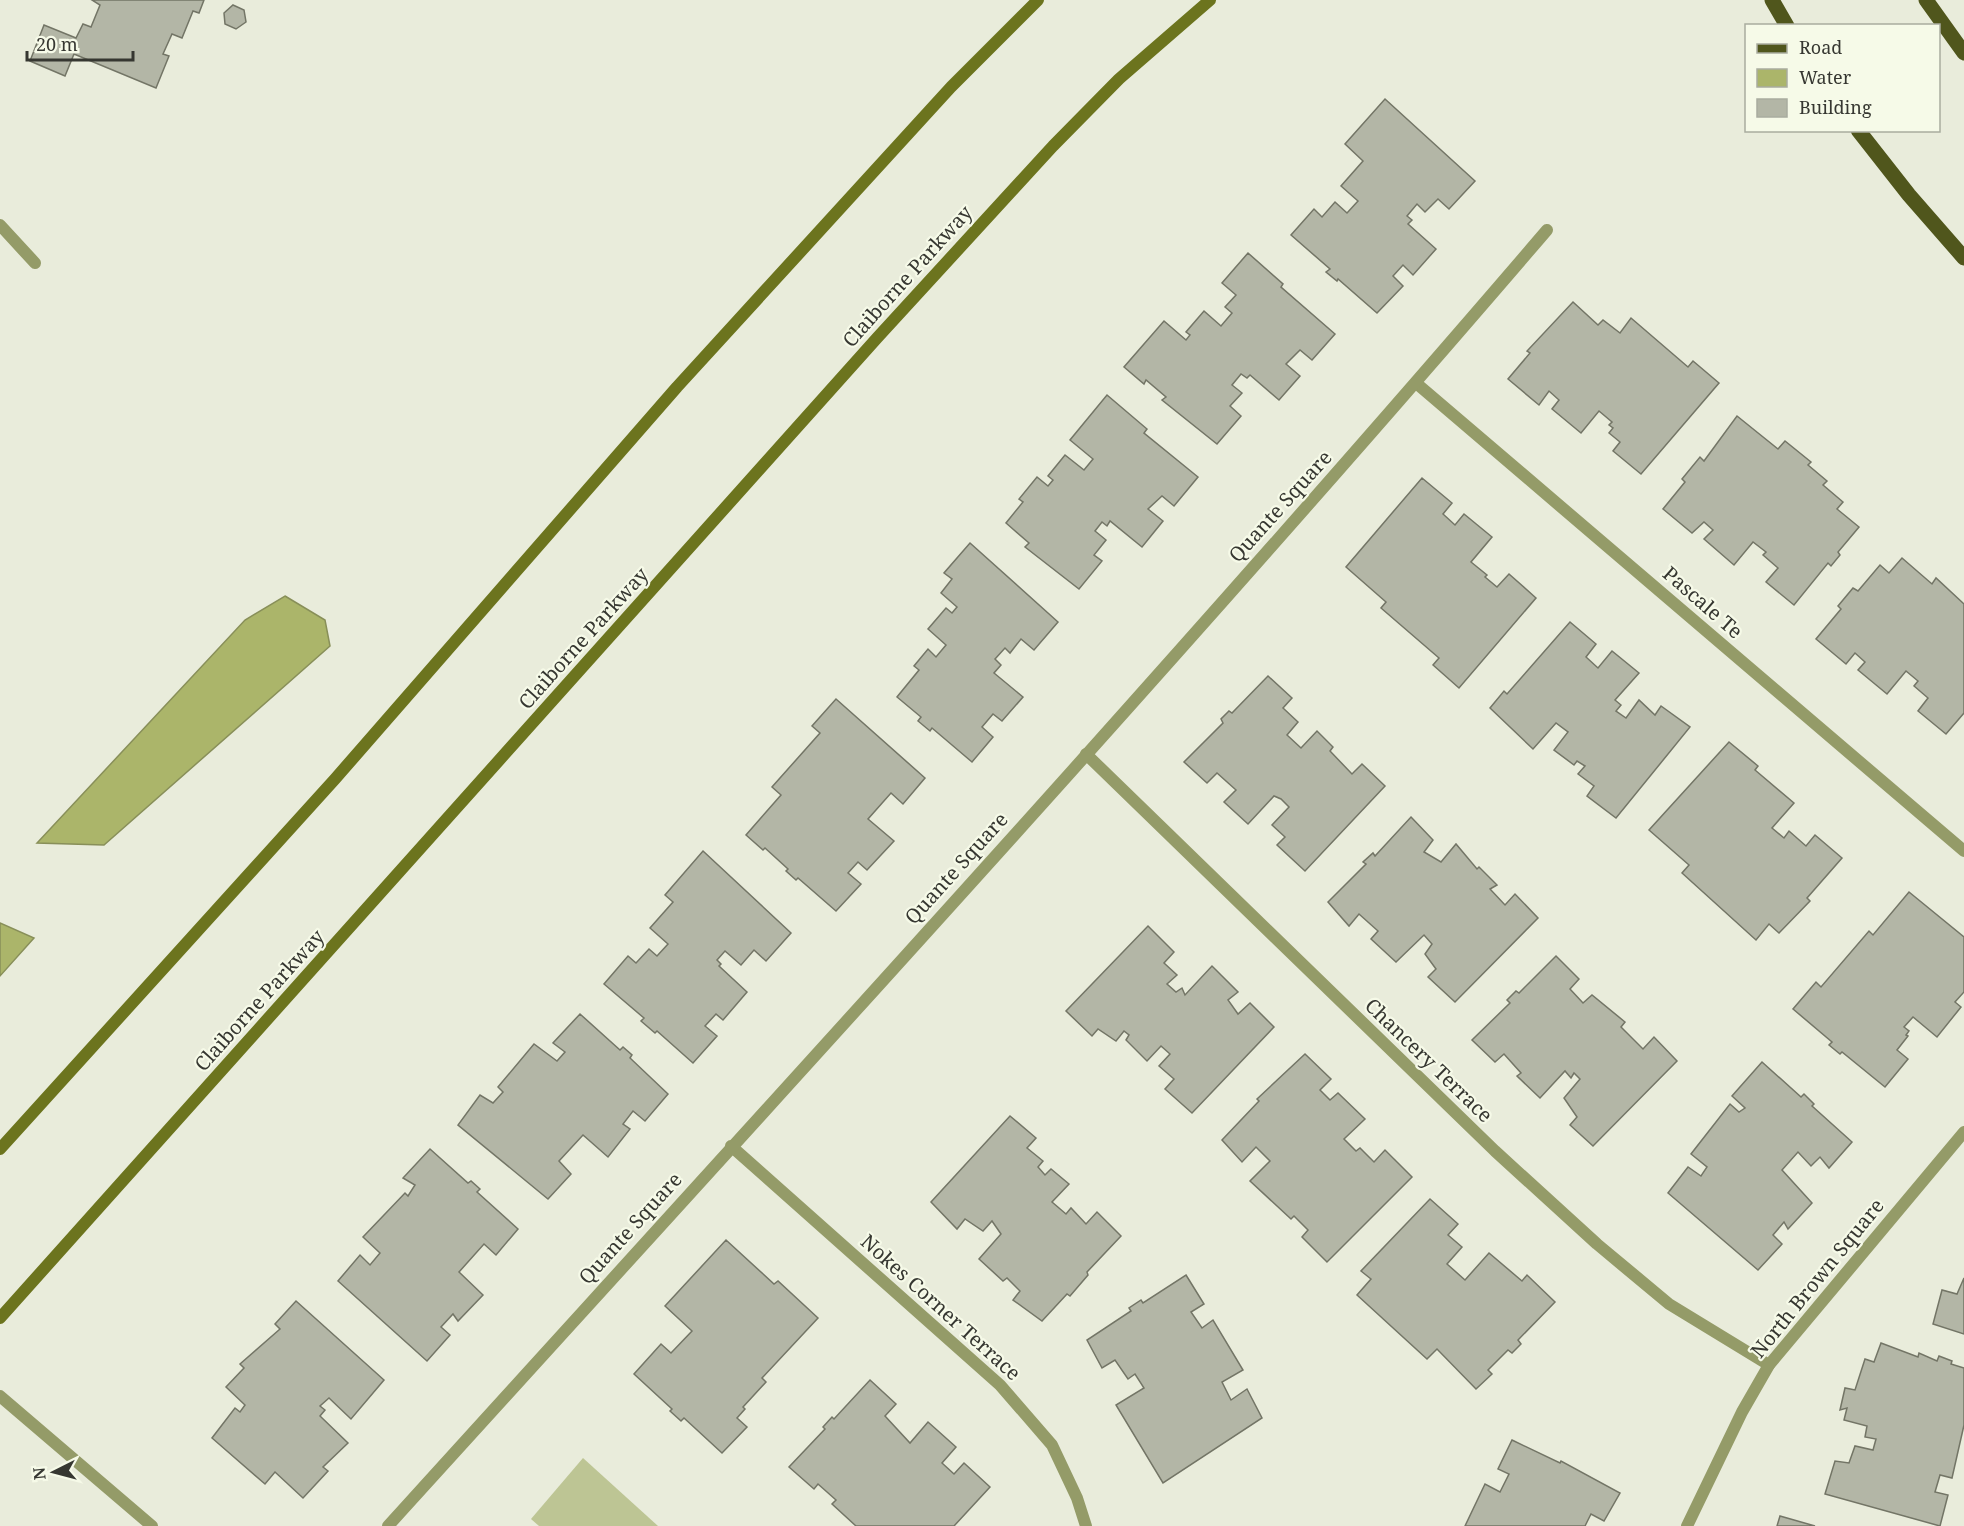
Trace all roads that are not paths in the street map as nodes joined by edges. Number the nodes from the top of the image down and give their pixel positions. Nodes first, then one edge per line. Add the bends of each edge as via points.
1 (1038, 0) edge
2 (1210, 0) edge
3 (1772, 0) edge
4 (1926, 0) edge
5 (1786, 24) edge
6 (1964, 53) edge
7 (1860, 132) edge
8 (0, 225) edge
9 (1547, 230) dead end
10 (1964, 258) edge
11 (35, 263) dead end
12 (1416, 383) junction
13 (1086, 754) junction
14 (1964, 851) edge
15 (1964, 1132) edge
16 (731, 1146) junction
17 (0, 1149) edge
18 (0, 1318) edge
19 (1769, 1365) junction
20 (0, 1396) edge
21 (152, 1526) edge
22 (388, 1526) edge
23 (1086, 1526) edge
24 (1687, 1526) edge

1 - 17 main road via 951,87 677,387 335,779
2 - 18 main road, Claiborne Parkway via 1119,79 1053,146
3 - 5 main road
4 - 6 main road
7 - 10 main road
8 - 11 street
9 - 12 street, Quante Square
12 - 13 street, Quante Square
12 - 14 street, Pascale Te
13 - 16 street, Quante Square
13 - 19 street, Chancery Terrace via 1495,1151 1597,1244 1669,1304
15 - 19 street, North Brown Square
16 - 22 street, Quante Square
16 - 23 street, Nokes Corner Terrace via 1000,1385 1052,1445
19 - 24 street, North Brown Square
20 - 21 street

